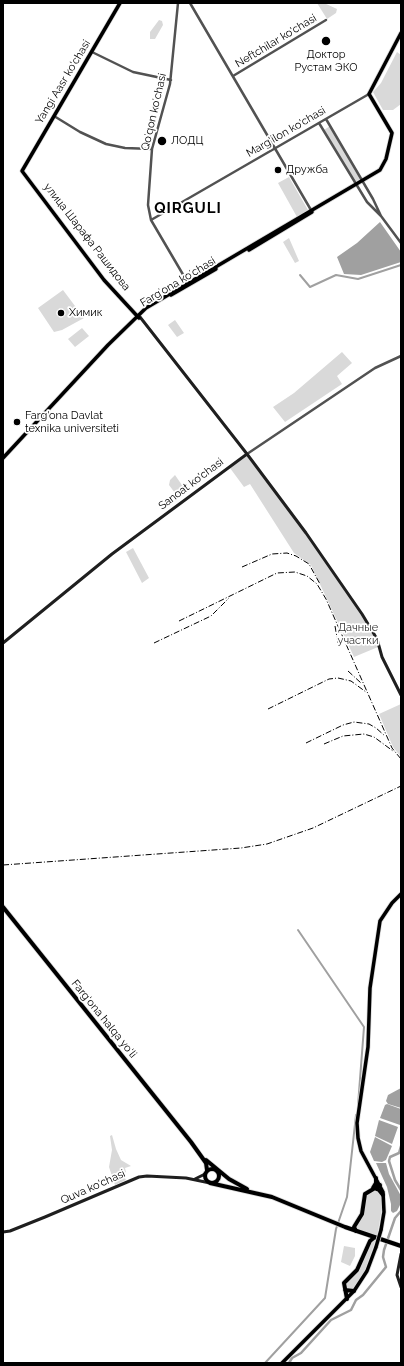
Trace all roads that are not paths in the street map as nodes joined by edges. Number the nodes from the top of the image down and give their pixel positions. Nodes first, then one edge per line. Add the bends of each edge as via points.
1 (120, 3) edge
2 (178, 3) edge
3 (190, 3) edge
4 (326, 20) dead end
5 (401, 33) edge
6 (92, 52) junction
7 (233, 76) junction
8 (171, 80) junction
9 (370, 93) junction
10 (54, 116) junction
11 (326, 119) junction
12 (320, 123) junction
13 (152, 149) junction
14 (275, 149) junction
15 (23, 171) joint
16 (363, 182) junction
17 (356, 185) junction
18 (374, 200) junction
19 (369, 204) junction
20 (312, 212) junction
21 (381, 216) junction
22 (151, 220) junction
23 (67, 229) junction
24 (401, 243) edge
25 (188, 284) junction
26 (139, 316) junction
27 (401, 356) edge
28 (247, 454) junction
29 (3, 460) edge
30 (3, 642) edge
31 (401, 695) edge
32 (401, 894) edge
33 (3, 907) edge
34 (191, 1142) junction
35 (216, 1170) junction
36 (206, 1172) junction
37 (376, 1178) junction
38 (194, 1180) junction
39 (210, 1183) junction
40 (380, 1185) junction
41 (373, 1188) junction
42 (257, 1193) junction
43 (383, 1195) junction
44 (356, 1224) junction
45 (345, 1227) junction
46 (356, 1231) junction
47 (3, 1232) edge
48 (362, 1233) junction
49 (375, 1237) junction
50 (401, 1246) edge
51 (367, 1248) junction
52 (401, 1254) edge
53 (401, 1287) edge
54 (345, 1290) junction
55 (354, 1291) junction
56 (350, 1296) junction
57 (347, 1299) junction
58 (282, 1363) edge

1 - 6 main road, Yangi Aasr ko'chasi
2 - 8 street, Qoʻqon koʻchasi
3 - 7 street
4 - 7 street, Neftchilar ko'chasi
5 - 9 main road
6 - 8 street via 133,72
6 - 10 main road, Yangi Aasr ko'chasi
7 - 14 street
8 - 13 street, Qoʻqon koʻchasi
9 - 11 street, Marg'ilon ko'chasi
9 - 16 main road, Fargʻona koʻchasi via 392,135 382,168
10 - 13 street via 106,144 124,148
10 - 15 main road, Yangi Aasr ko'chasi
11 - 12 street, Marg'ilon ko'chasi
11 - 16 street
12 - 14 street, Marg'ilon ko'chasi
12 - 17 street
13 - 22 street, Qoʻqon koʻchasi via 148,198
14 - 20 street
14 - 22 street, Marg'ilon ko'chasi
15 - 23 main road, улица Шарафа Рашидова
16 - 17 main road, Fargʻona koʻchasi
16 - 18 street
17 - 19 street
17 - 20 main road, Fargʻona koʻchasi
18 - 19 street
18 - 21 street
19 - 21 street
20 - 25 main road, Fargʻona koʻchasi
21 - 24 street
22 - 25 street, Qoʻqon koʻchasi
23 - 26 main road, улица Шарафа Рашидова via 113,289
23 - 26 main road via 112,290
25 - 26 main road, Fargʻona koʻchasi via 150,306
26 - 28 main road
26 - 29 main road, Fargʻona koʻchasi
27 - 28 street, Sanoat ko'chasi via 375,368
28 - 30 main road, Sanoat ko'chasi via 103,561
28 - 31 main road via 362,614 377,639 382,657
32 - 37 main road via 380,921 370,988 368,1048 357,1123 361,1151
33 - 34 highway, Farg‘ona halqa yo‘li
34 - 35 highway, Farg‘ona halqa yo‘li
34 - 36 highway, Farg‘ona halqa yo‘li via 206,1163
35 - 36 highway via 212,1168
35 - 39 highway via 218,1180
35 - 42 highway, Farg‘ona halqa yo‘li
36 - 38 main road
36 - 39 highway, Farg‘ona halqa yo‘li via 206,1180
37 - 40 main road
37 - 41 highway
38 - 39 main road, Farg‘ona halqa yo‘li
38 - 47 main road, Quva ko'chasi via 148,1176 135,1178 45,1218
39 - 42 highway, Farg‘ona halqa yo‘li
40 - 41 highway
40 - 43 main road
41 - 43 highway
41 - 44 highway via 364,1195 362,1212
42 - 45 highway, Farg‘ona halqa yo‘li via 292,1204
43 - 55 main road, bridge via 384,1212 376,1247 367,1271
44 - 45 highway
44 - 46 highway
45 - 46 highway, Farg‘ona halqa yo‘li
46 - 48 highway, Farg‘ona halqa yo‘li
48 - 49 highway, Farg‘ona halqa yo‘li
48 - 51 highway via 367,1240
49 - 50 highway, Farg‘ona halqa yo‘li
49 - 51 highway
51 - 54 highway via 357,1270 344,1282
52 - 53 main road via 397,1275
54 - 55 highway
54 - 56 highway
54 - 57 highway
55 - 56 main road
56 - 57 main road
57 - 58 main road

